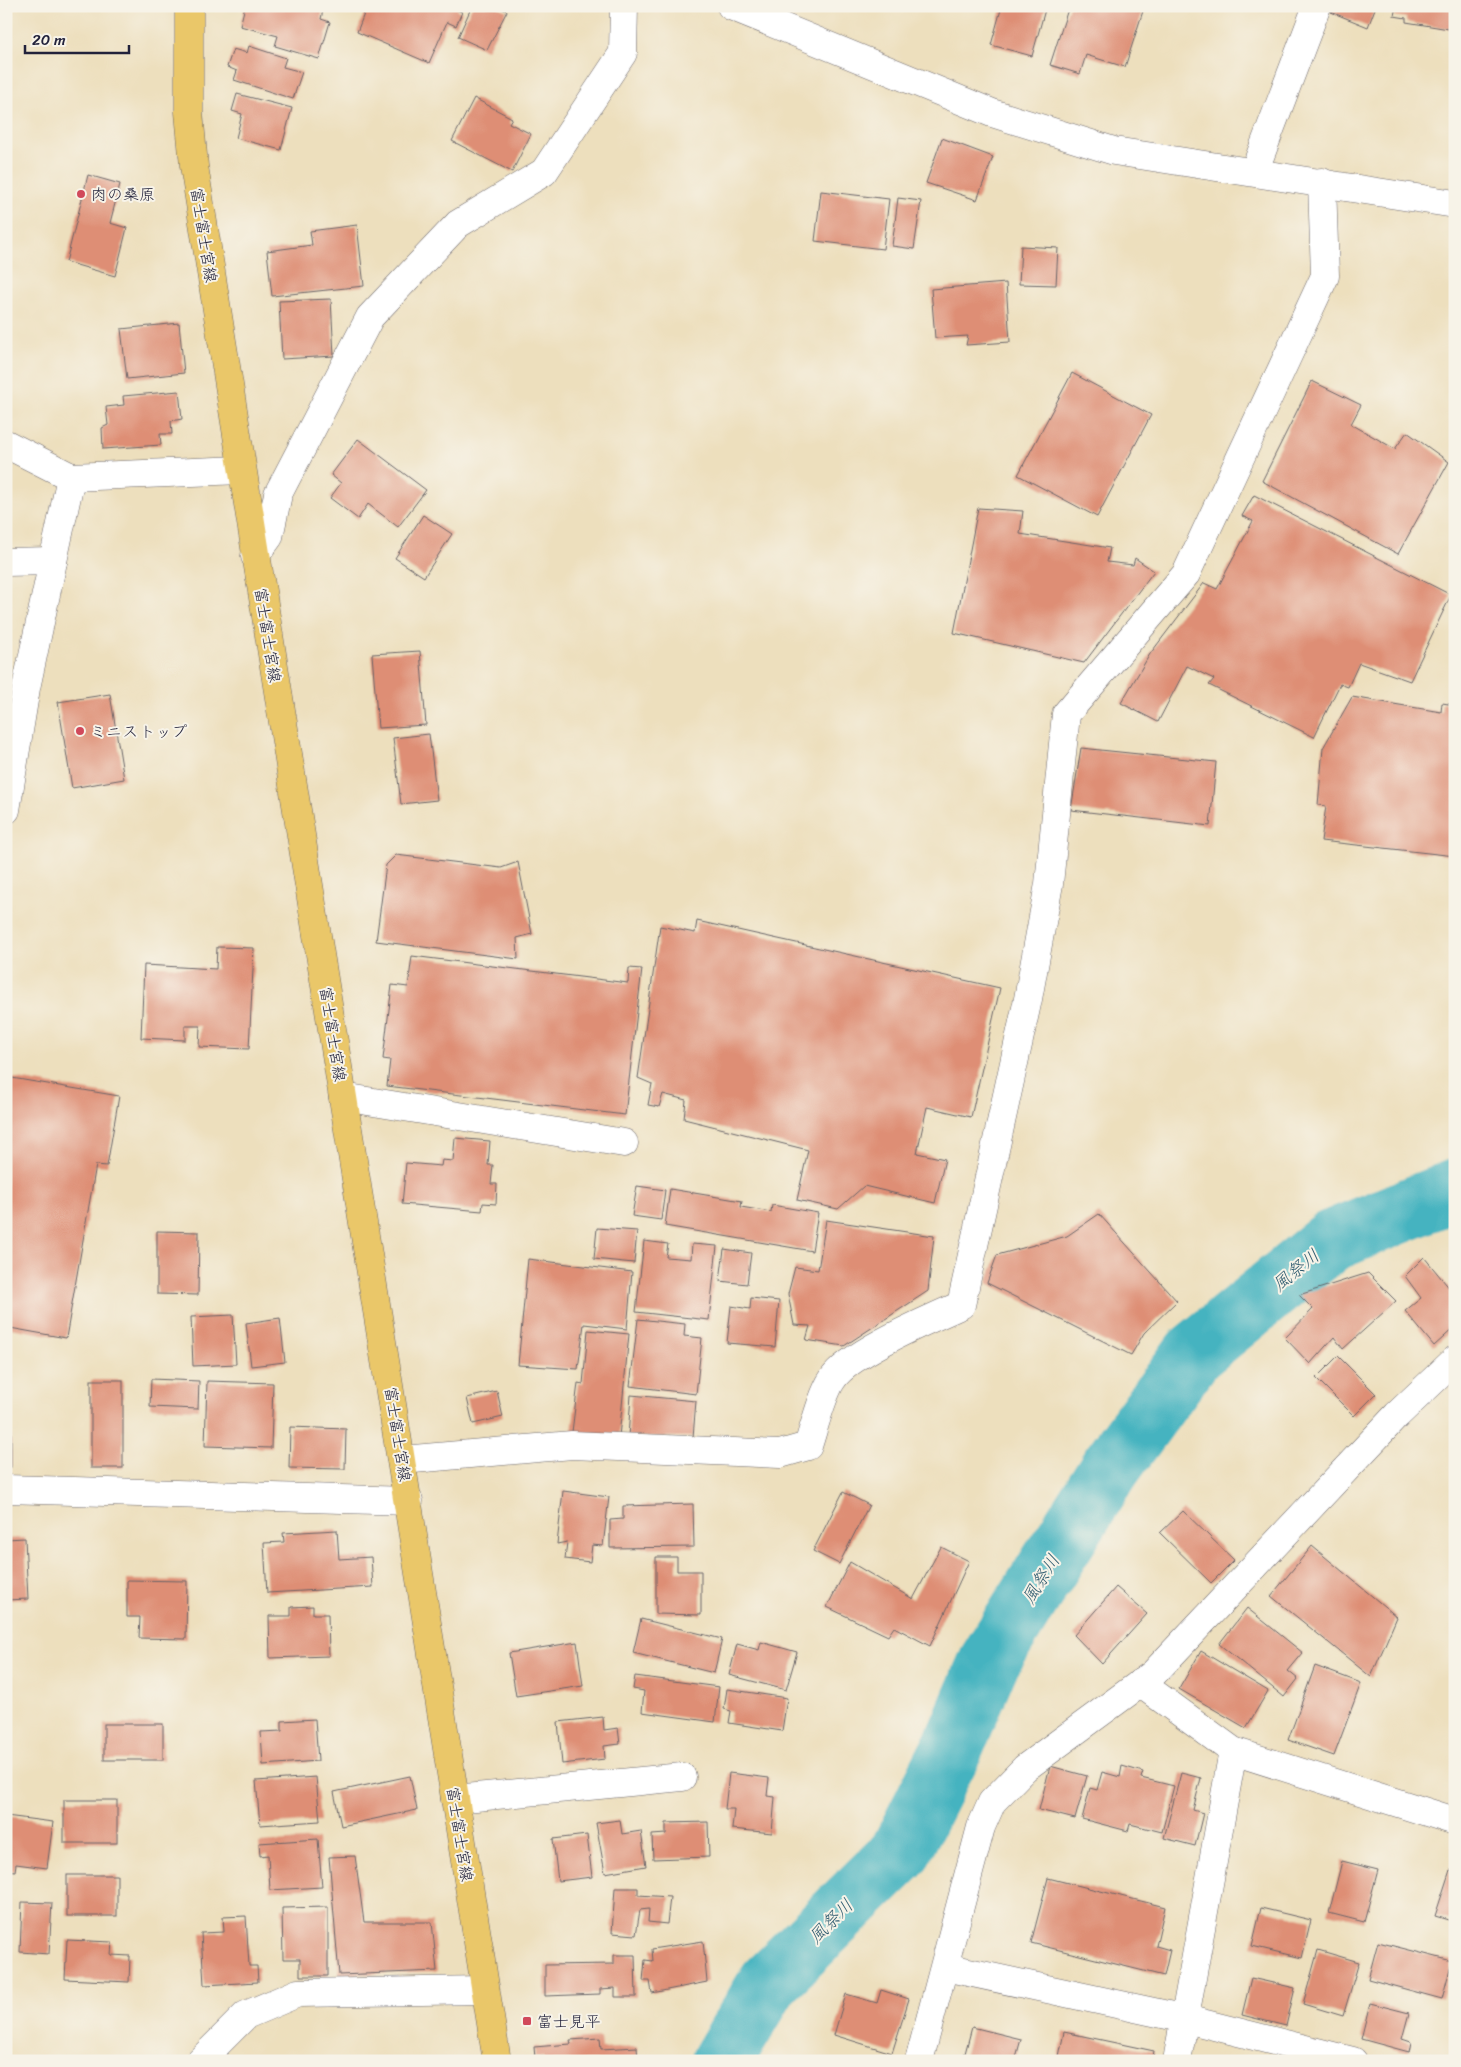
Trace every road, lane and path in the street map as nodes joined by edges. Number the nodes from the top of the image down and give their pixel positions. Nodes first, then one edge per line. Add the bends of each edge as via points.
1 (189, 6) edge
2 (624, 6) edge
3 (731, 6) edge
4 (1317, 6) edge
5 (1254, 172) junction
6 (1322, 182) junction
7 (1455, 204) edge
8 (6, 444) edge
9 (241, 470) junction
10 (71, 477) junction
11 (255, 556) junction
12 (53, 561) junction
13 (6, 562) edge
14 (6, 810) edge
15 (343, 1098) junction
16 (624, 1143) dead end
17 (1455, 1360) edge
18 (402, 1460) junction
19 (6, 1489) edge
20 (409, 1501) junction
21 (1140, 1683) junction
22 (1233, 1751) junction
23 (682, 1777) dead end
24 (454, 1799) junction
25 (1455, 1821) edge
26 (945, 1966) junction
27 (484, 1990) junction
28 (1186, 2019) junction
29 (200, 2061) edge
30 (497, 2061) edge
31 (919, 2061) edge
32 (1177, 2061) edge
33 (1353, 2061) edge

1 - 9 main road, 富士富士宮線 via 189,112 194,166
2 - 11 street via 623,53 544,172 458,224 370,317 278,494 269,537
3 - 5 street via 992,113 1114,151
4 - 5 street
5 - 6 street
6 - 7 street
6 - 18 street via 1324,276 1186,574 1066,714 1049,884 1028,999 961,1305 907,1329 847,1364 832,1380 808,1446 780,1454 572,1445
8 - 10 street
9 - 10 street
9 - 11 main road, 富士富士宮線
10 - 12 street
11 - 15 main road, 富士富士宮線
12 - 13 street
12 - 14 street via 26,688
15 - 16 street
15 - 18 main road, 富士富士宮線
17 - 21 street via 1398,1415 1154,1674
18 - 20 main road, 富士富士宮線
19 - 20 street
20 - 24 main road, 富士富士宮線
21 - 22 street
21 - 26 street via 1026,1768 992,1802 981,1827
22 - 25 street
22 - 28 street
23 - 24 street
24 - 27 main road, 富士富士宮線
26 - 28 street
26 - 31 street
27 - 29 street via 298,1992 246,2016
27 - 30 main road, 富士富士宮線
28 - 32 street
28 - 33 street

